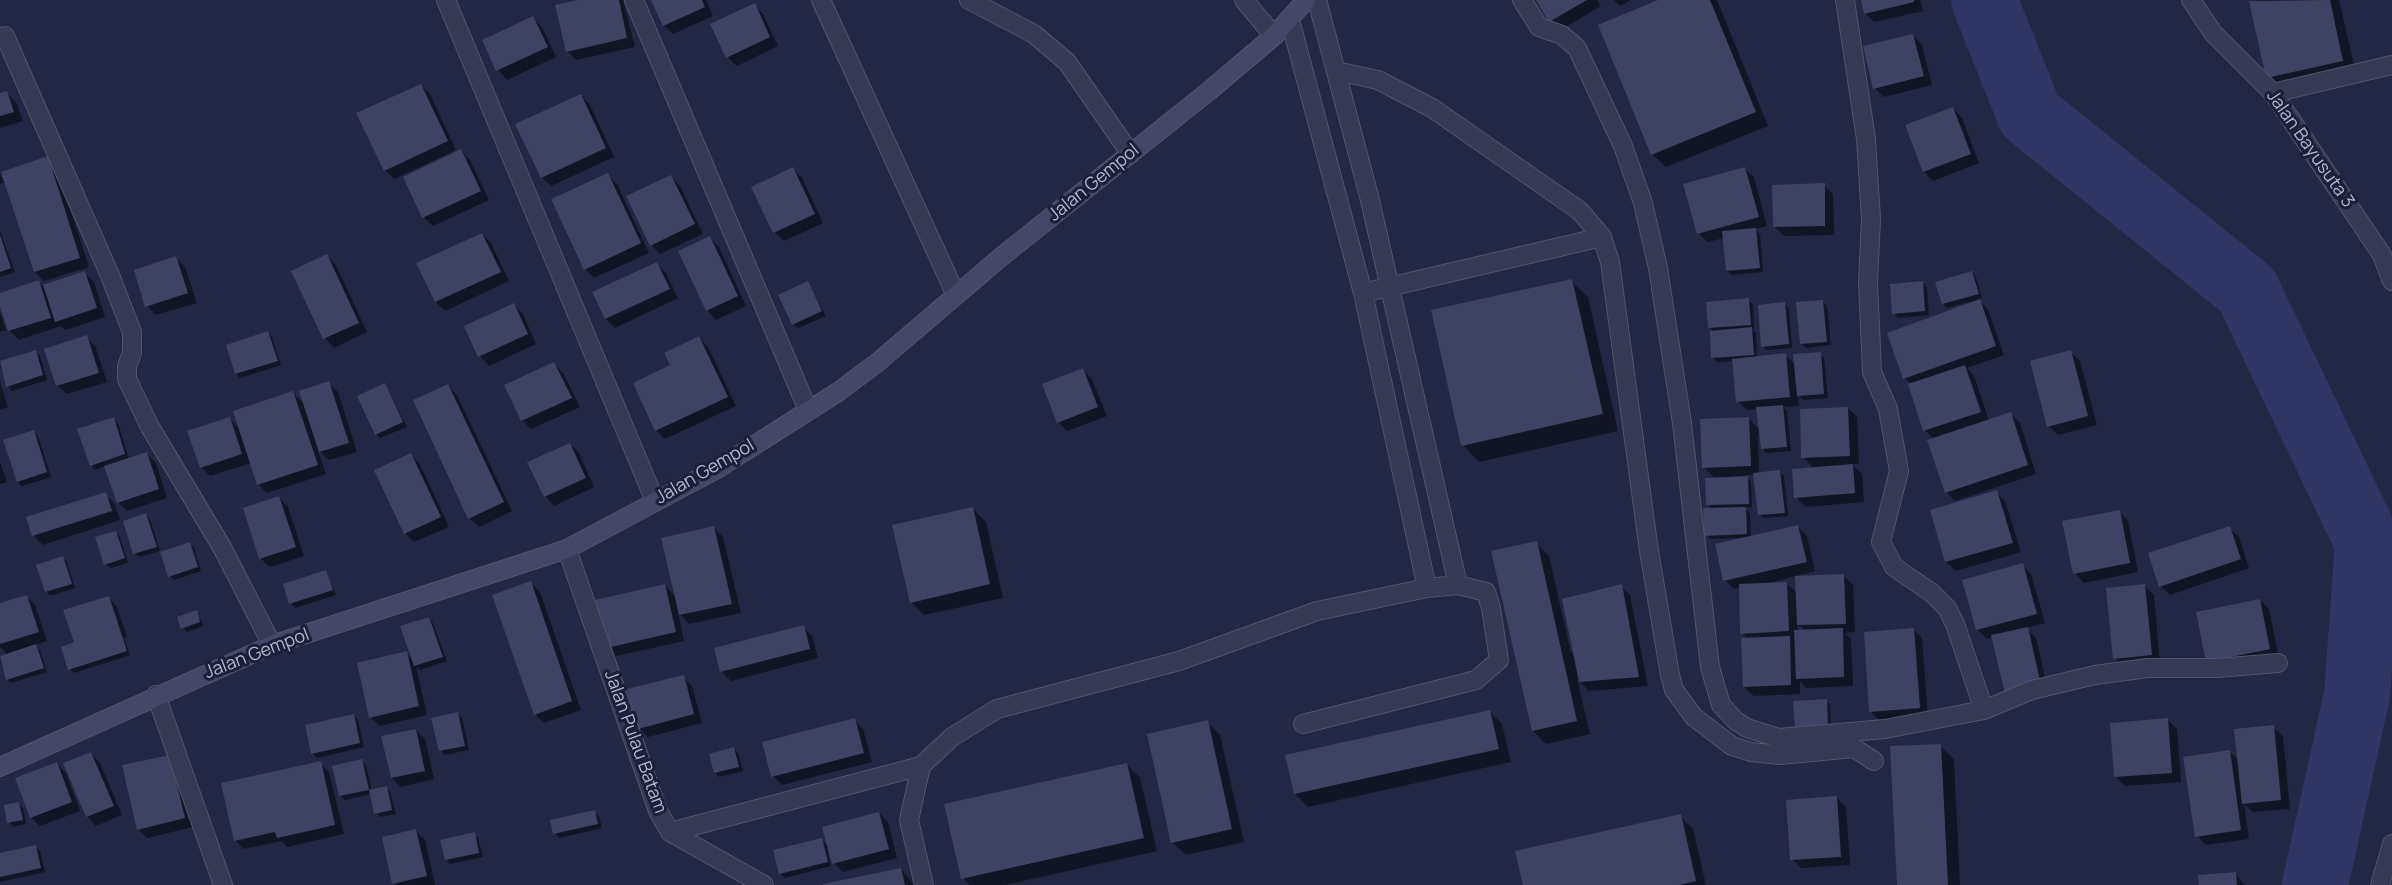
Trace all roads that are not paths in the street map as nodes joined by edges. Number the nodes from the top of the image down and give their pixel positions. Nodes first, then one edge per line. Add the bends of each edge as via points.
1 (446, 0) edge
2 (634, 0) edge
3 (820, 0) edge
4 (969, 0) edge
5 (1244, 0) edge
6 (1306, 0) edge
7 (1317, 0) edge
8 (1522, 0) edge
9 (1845, 0) edge
10 (2191, 0) edge
11 (1290, 20) junction
12 (5, 36) dead end
13 (1274, 36) junction
14 (2392, 65) edge
15 (1336, 71) junction
16 (2273, 93) junction
17 (1130, 153) junction
18 (1602, 237) junction
19 (2392, 281) edge
20 (1390, 286) junction
21 (1364, 293) junction
22 (956, 296) junction
23 (808, 410) junction
24 (655, 501) junction
25 (567, 549) junction
26 (1458, 585) junction
27 (1427, 588) junction
28 (272, 645) junction
29 (2278, 663) dead end
30 (156, 695) junction
31 (1984, 710) junction
32 (1303, 724) dead end
33 (1875, 761) dead end
34 (0, 766) edge
35 (921, 766) junction
36 (670, 832) junction
37 (2392, 844) edge
38 (223, 885) edge
39 (764, 885) edge
40 (924, 885) edge
41 (2380, 885) edge

1 - 24 street
2 - 23 street
3 - 22 street
4 - 17 street via 1034,34 1067,62
5 - 13 street
6 - 11 main road, Jalan Gempol
7 - 15 street
8 - 31 street via 1539,27 1562,35 1577,48 1623,146 1643,203 1658,268 1682,423 1710,667 1721,705 1747,728 1779,738 1885,729
9 - 31 street via 1866,139 1872,372 1888,409 1899,471 1881,542 1894,567 1947,608
10 - 16 street, Jalan Bayusuta 3 via 2214,33
11 - 13 main road, Jalan Gempol
11 - 21 street
12 - 28 street via 110,273 132,333 127,379
13 - 17 main road, Jalan Gempol
14 - 16 street
15 - 18 street via 1378,80 1432,108 1580,212
15 - 20 street
16 - 19 street, Jalan Bayusuta 3 via 2382,255
17 - 22 main road, Jalan Gempol
18 - 20 street
18 - 33 street via 1610,262 1649,551 1674,690 1694,717 1732,746 1780,755 1854,748
20 - 21 street
20 - 26 street
21 - 27 street
22 - 23 main road, Jalan Gempol via 878,362
23 - 24 main road, Jalan Gempol via 717,469
24 - 25 main road, Jalan Gempol
25 - 28 main road, Jalan Gempol
25 - 36 street, Jalan Pulau Batam via 658,811
26 - 27 street
26 - 32 street via 1486,592 1499,660 1487,671 1476,680
27 - 35 street via 1317,611 1179,661 997,709 952,737
28 - 30 main road, Jalan Gempol
29 - 31 street via 2148,668 2095,675 2032,690
30 - 34 main road, Jalan Gempol
30 - 38 street
35 - 36 street
35 - 40 street via 909,820
36 - 39 street, Jalan Pulau Batam
37 - 41 street

